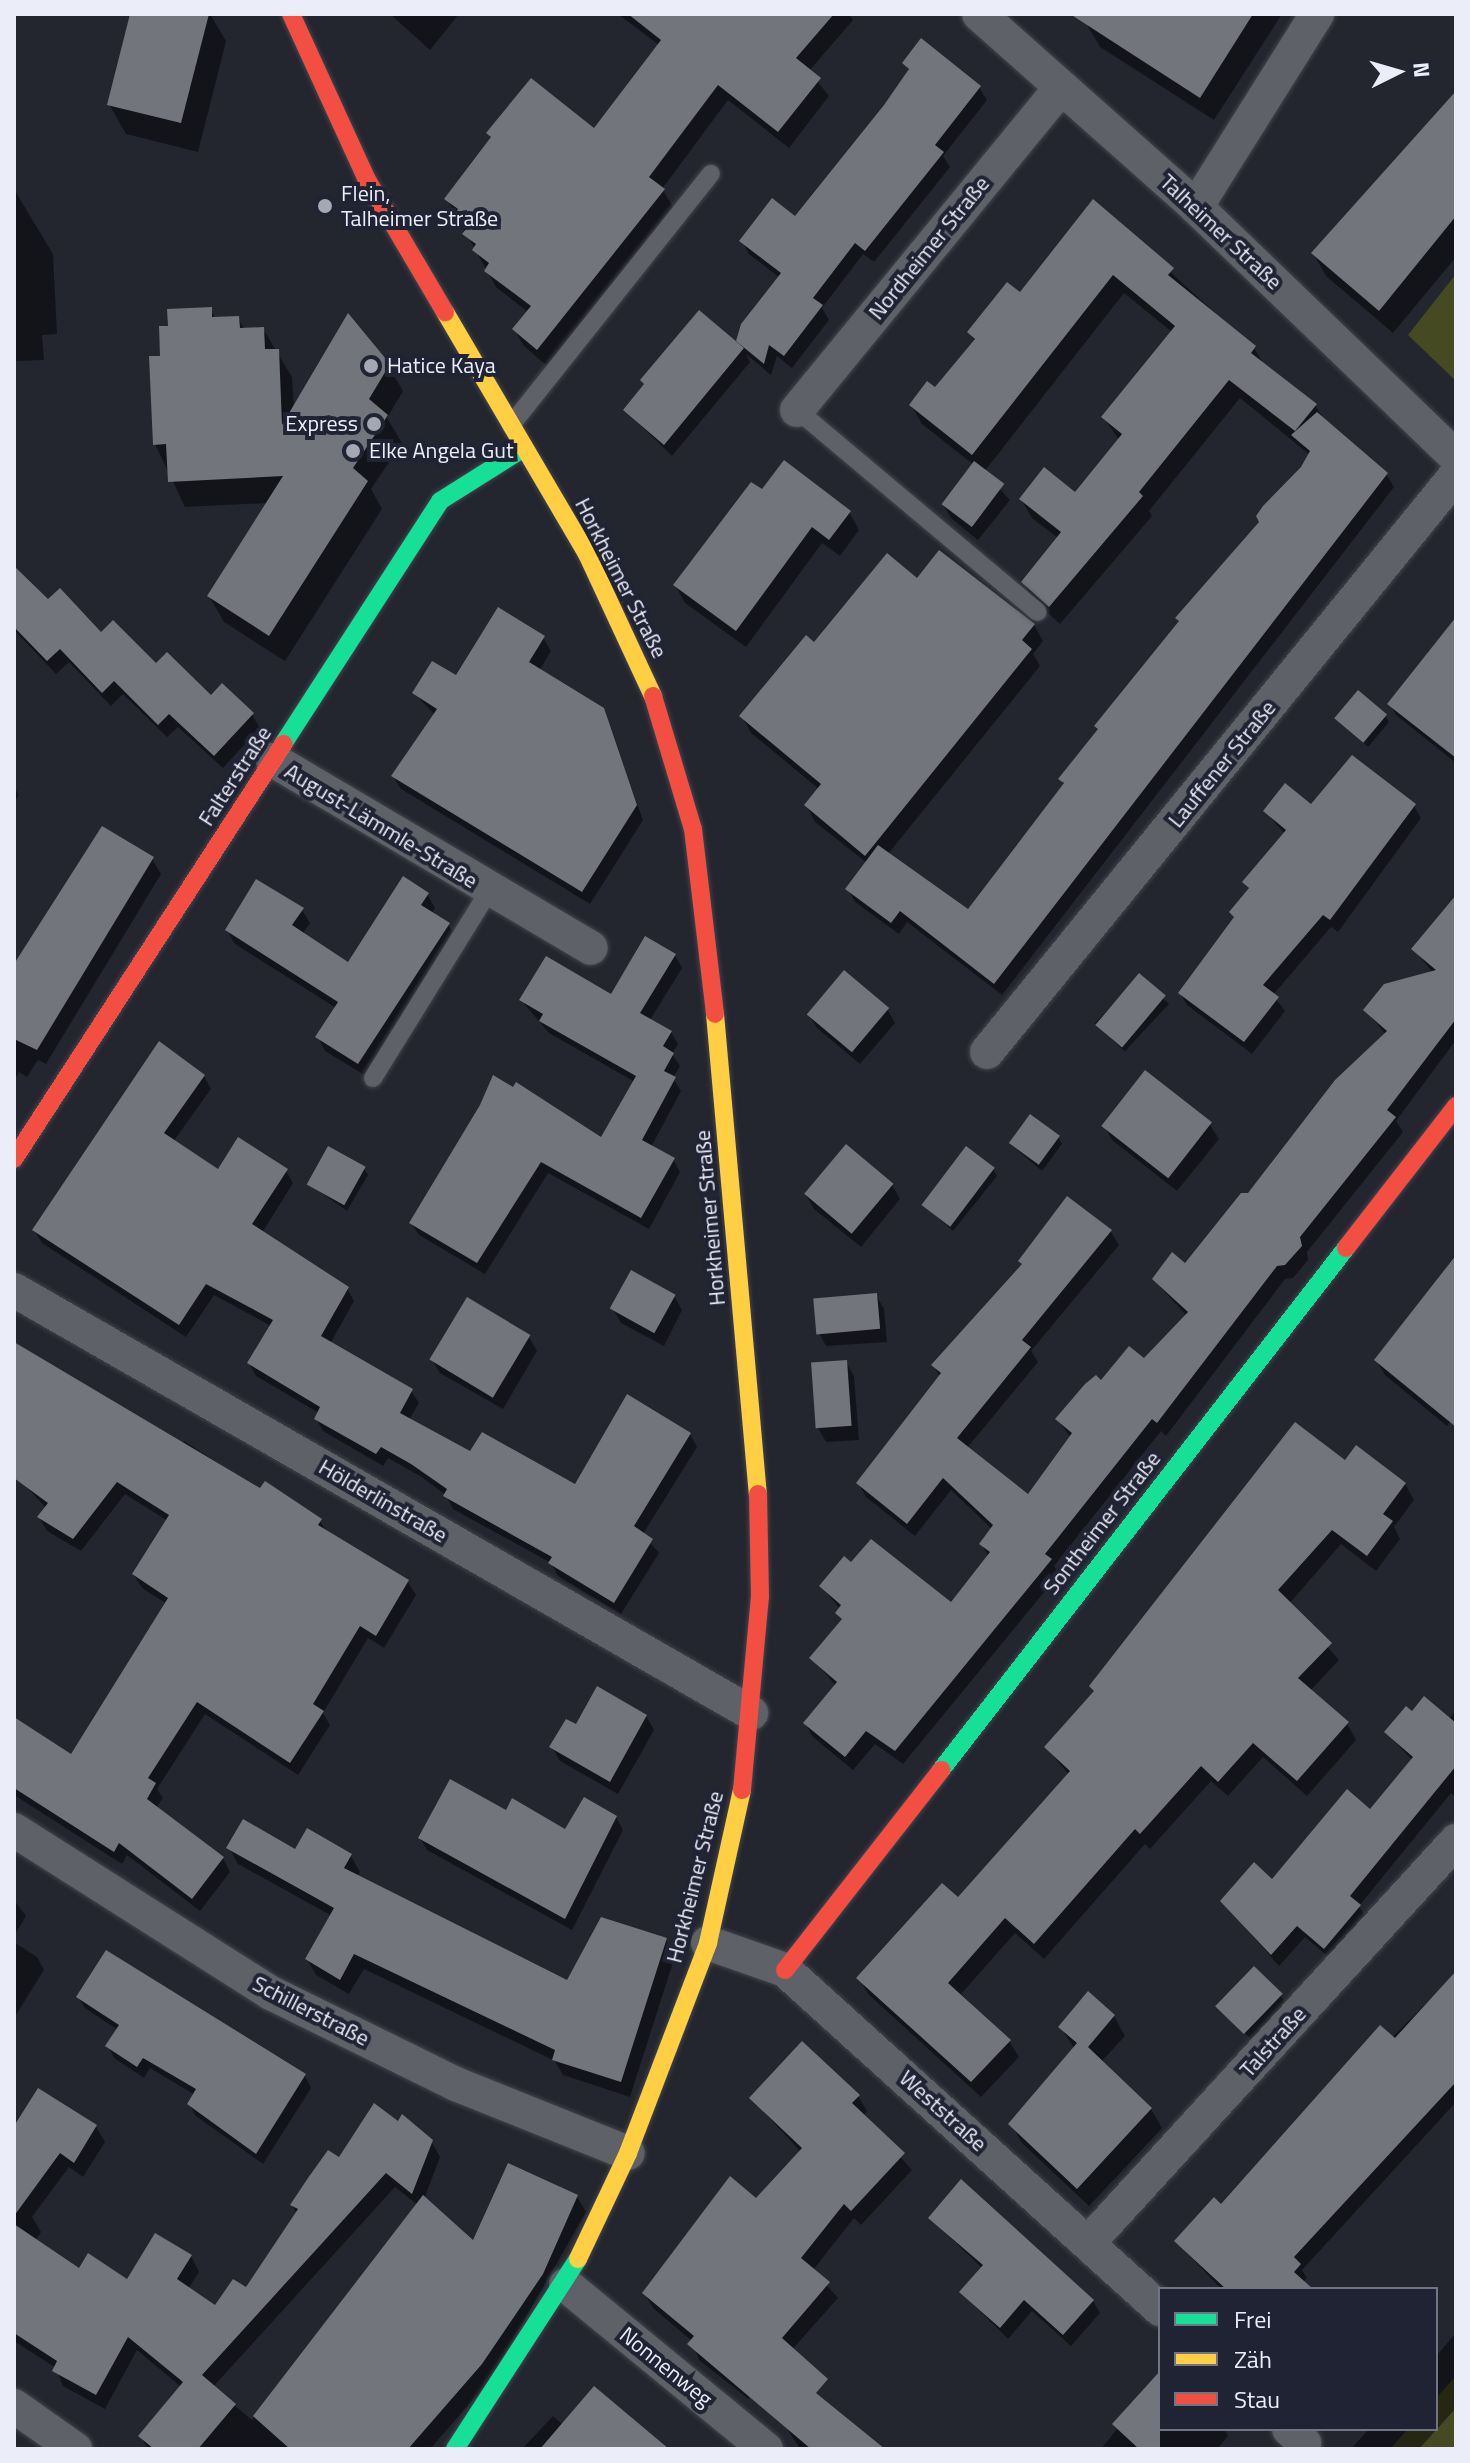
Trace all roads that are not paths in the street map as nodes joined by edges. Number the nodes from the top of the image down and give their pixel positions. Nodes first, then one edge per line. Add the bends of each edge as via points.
1 (291, 14) edge
2 (979, 14) edge
3 (1317, 14) edge
4 (1061, 87) junction
5 (711, 174) dead end
6 (1196, 207) junction
7 (797, 410) joint
8 (511, 425) junction
9 (524, 448) junction
10 (1456, 457) edge
11 (1456, 475) edge
12 (1038, 612) dead end
13 (273, 760) junction
14 (489, 891) junction
15 (591, 948) dead end
16 (987, 1052) dead end
17 (373, 1078) dead end
18 (1456, 1106) edge
19 (14, 1159) edge
20 (14, 1290) edge
21 (751, 1713) junction
22 (14, 1830) edge
23 (1456, 1841) edge
24 (708, 1943) junction
25 (785, 1970) junction
26 (628, 2153) junction
27 (1089, 2242) junction
28 (566, 2285) junction
29 (1158, 2307) edge
30 (14, 2406) edge
31 (75, 2449) edge
32 (455, 2449) edge
33 (766, 2449) edge

1 - 8 main road, Horkheimer Straße via 366,178
2 - 4 street, Talheimer Straße
3 - 6 street
4 - 6 street, Talheimer Straße
4 - 7 street, Nordheimer Straße
5 - 8 lane
6 - 10 street, Talheimer Straße
7 - 12 lane
8 - 9 main road, Horkheimer Straße
9 - 13 main road, Falterstraße via 440,501
9 - 21 main road, Horkheimer Straße via 587,554 664,720 693,829 721,1046 758,1483 760,1597
11 - 16 street, Lauffener Straße
13 - 14 street, August-Lämmle-Straße
13 - 19 main road, Falterstraße
14 - 15 street, August-Lämmle-Straße
14 - 17 lane, August-Lämmle-Straße
18 - 25 main road, Sontheimer Straße
20 - 21 street, Hölderlinstraße
21 - 24 main road, Horkheimer Straße via 737,1827
22 - 26 street, Schillerstraße via 271,1993 456,2084
23 - 27 street, Talstraße
24 - 25 street, Weststraße
24 - 26 main road, Horkheimer Straße
25 - 27 street, Weststraße
26 - 28 main road, Horkheimer Straße
27 - 29 street, Weststraße
28 - 32 main road, Horkheimer Straße
28 - 33 street, Nonnenweg
30 - 31 street

